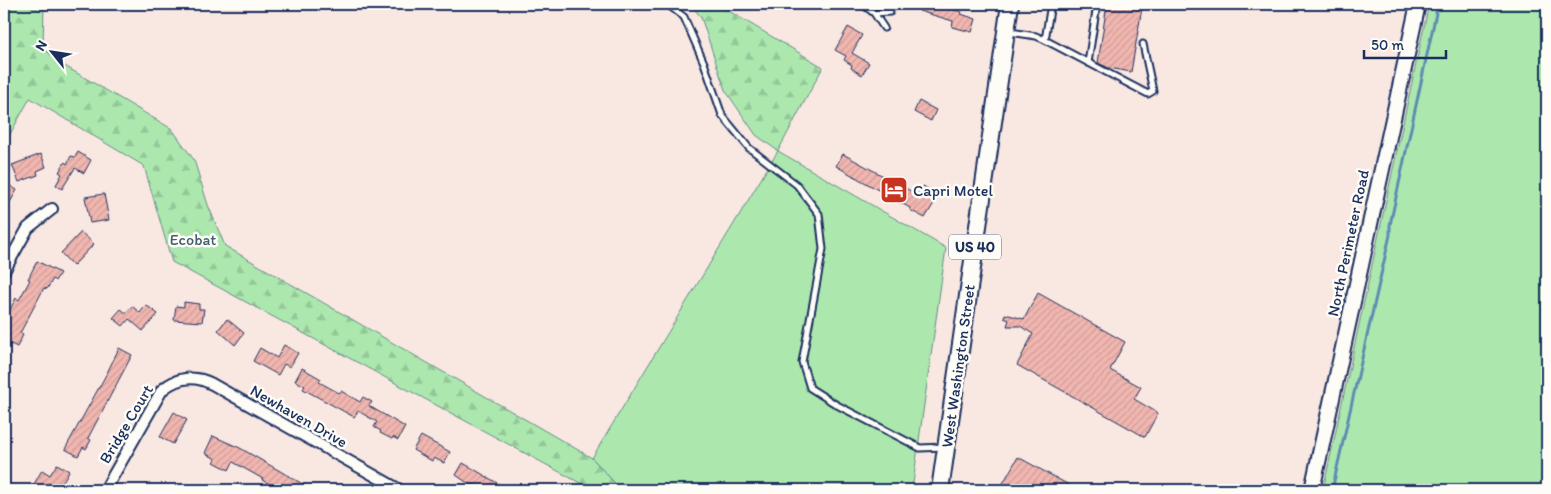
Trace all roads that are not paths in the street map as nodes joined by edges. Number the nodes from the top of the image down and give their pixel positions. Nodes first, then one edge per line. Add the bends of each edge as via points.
1 (667, 4) edge
2 (862, 4) edge
3 (1010, 4) edge
4 (1051, 4) edge
5 (1097, 4) edge
6 (1418, 4) edge
7 (890, 12) dead end
8 (874, 13) junction
9 (884, 28) dead end
10 (1006, 31) junction
11 (1046, 40) junction
12 (1143, 44) dead end
13 (1088, 63) junction
14 (52, 208) dead end
15 (4, 271) edge
16 (180, 380) joint
17 (947, 447) junction
18 (105, 490) edge
19 (400, 490) edge
20 (940, 490) edge
21 (1312, 490) edge

1 - 17 lane via 684,17 722,115 748,148 797,185 819,214 824,250 802,362 810,388 837,406 920,448
2 - 8 lane
3 - 10 main road, West Washington Street / US 40
4 - 11 lane
5 - 13 lane
6 - 21 street, North Perimeter Road
7 - 8 lane
8 - 9 lane
10 - 11 lane
10 - 17 main road, West Washington Street / US 40
11 - 13 lane
12 - 13 lane via 1153,91 1148,94
14 - 15 street via 28,228
16 - 18 street, Bridge Court via 158,395
16 - 19 street, Newhaven Drive via 193,378 209,382
17 - 20 main road, West Washington Street / US 40

